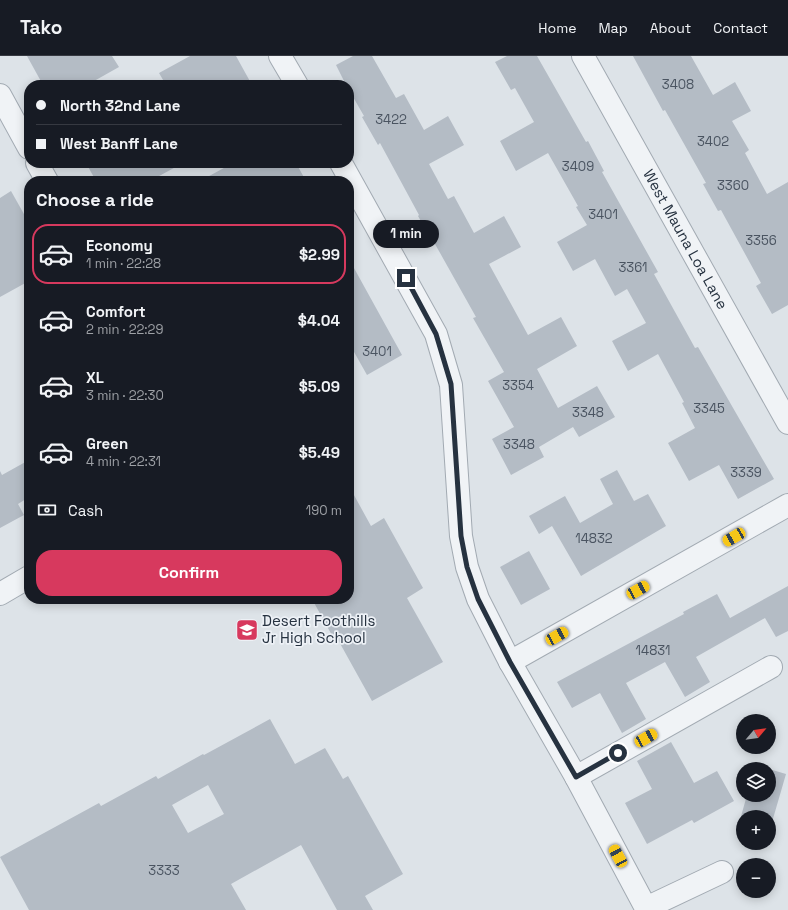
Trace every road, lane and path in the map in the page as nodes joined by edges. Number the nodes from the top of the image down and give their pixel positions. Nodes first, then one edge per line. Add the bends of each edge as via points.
1 (280, 56) edge
2 (583, 56) edge
3 (294, 80) edge
4 (0, 96) edge
5 (24, 139) edge
6 (354, 186) edge
7 (788, 423) edge
8 (788, 506) edge
9 (24, 580) edge
10 (0, 594) edge
11 (510, 662) junction
12 (771, 668) dead end
13 (576, 777) junction
14 (722, 872) dead end
15 (646, 909) edge

1 - 3 street
2 - 7 street, West Mauna Loa Lane
4 - 5 street
6 - 11 street via 436,334 451,384 461,536 467,567 478,599
8 - 11 street
9 - 10 street
11 - 13 street
12 - 13 street
13 - 15 street
14 - 15 street

